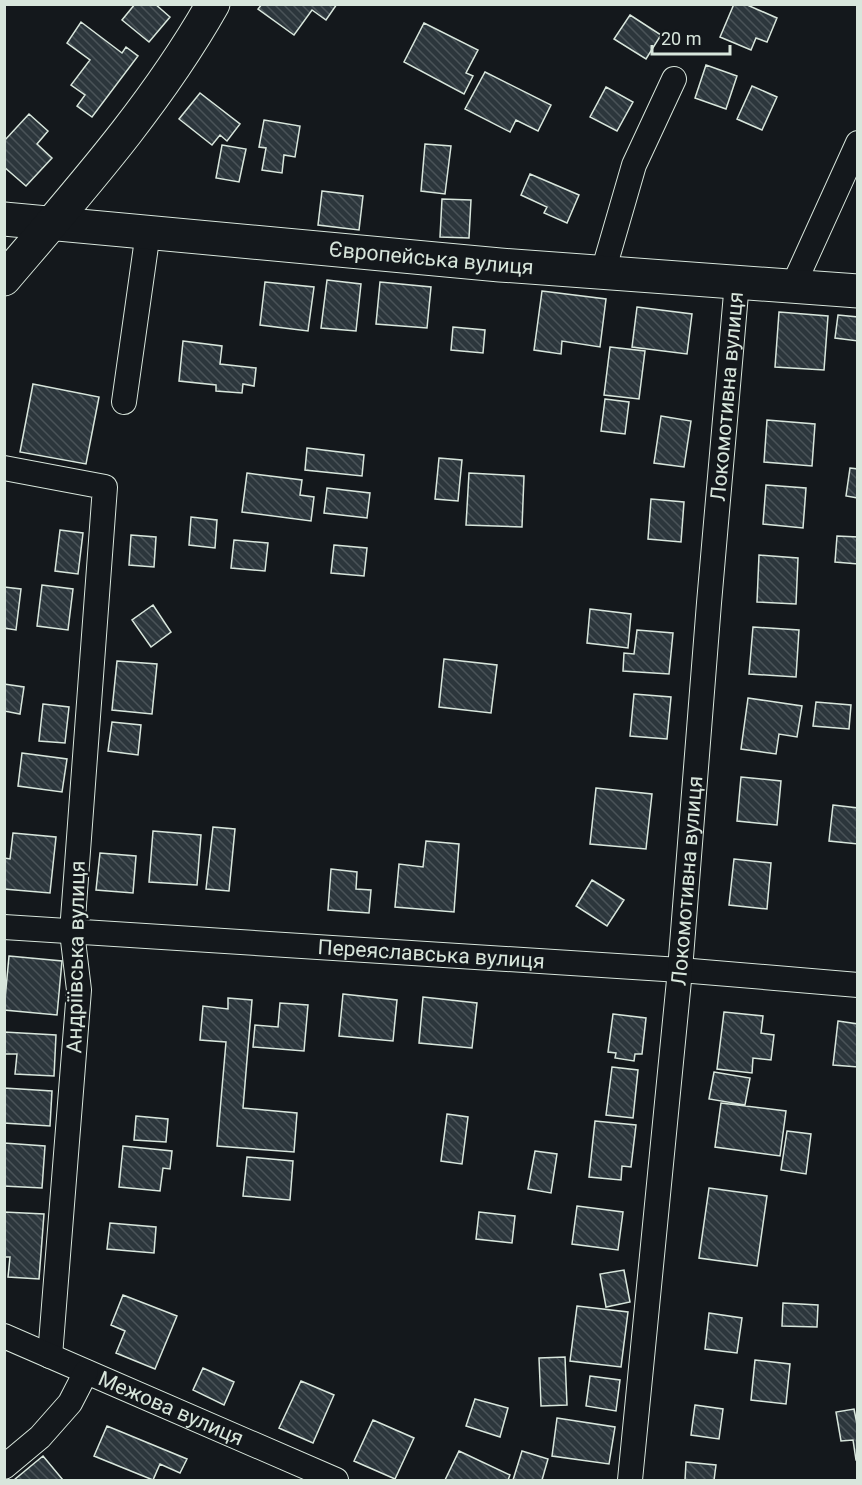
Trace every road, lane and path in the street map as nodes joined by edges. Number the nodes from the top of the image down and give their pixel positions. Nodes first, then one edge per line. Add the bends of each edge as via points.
1 (213, 4) edge
2 (674, 79) dead end
3 (858, 143) edge
4 (4, 219) edge
5 (52, 223) junction
6 (148, 232) junction
7 (603, 272) junction
8 (4, 279) edge
9 (737, 282) junction
10 (793, 286) junction
11 (858, 291) edge
12 (124, 402) dead end
13 (4, 468) edge
14 (4, 927) edge
15 (72, 932) junction
16 (680, 970) junction
17 (858, 985) edge
18 (4, 1336) edge
19 (50, 1356) junction
20 (87, 1372) junction
21 (4, 1467) edge
22 (336, 1480) edge
23 (630, 1480) edge

1 - 5 street via 190,46 115,148
2 - 7 street via 634,165
3 - 10 street
4 - 5 street, Європейська вулиця
5 - 6 street, Європейська вулиця
5 - 8 street
6 - 7 street, Європейська вулиця
6 - 12 street
7 - 9 street, Європейська вулиця
9 - 10 street, Європейська вулиця
9 - 16 street, Локомотивна вулиця
10 - 11 street, Європейська вулиця
13 - 15 street, Андріївська вулиця via 105,487
14 - 15 street, Переяславська вулиця
15 - 16 street, Переяславська вулиця
15 - 19 street, Андріївська вулиця via 79,990
16 - 17 street, Переяславська вулиця
16 - 23 street, Локомотивна вулиця
18 - 19 street, Межова вулиця
19 - 20 street, Межова вулиця
20 - 21 street via 70,1403 40,1437
20 - 22 street, Межова вулиця

